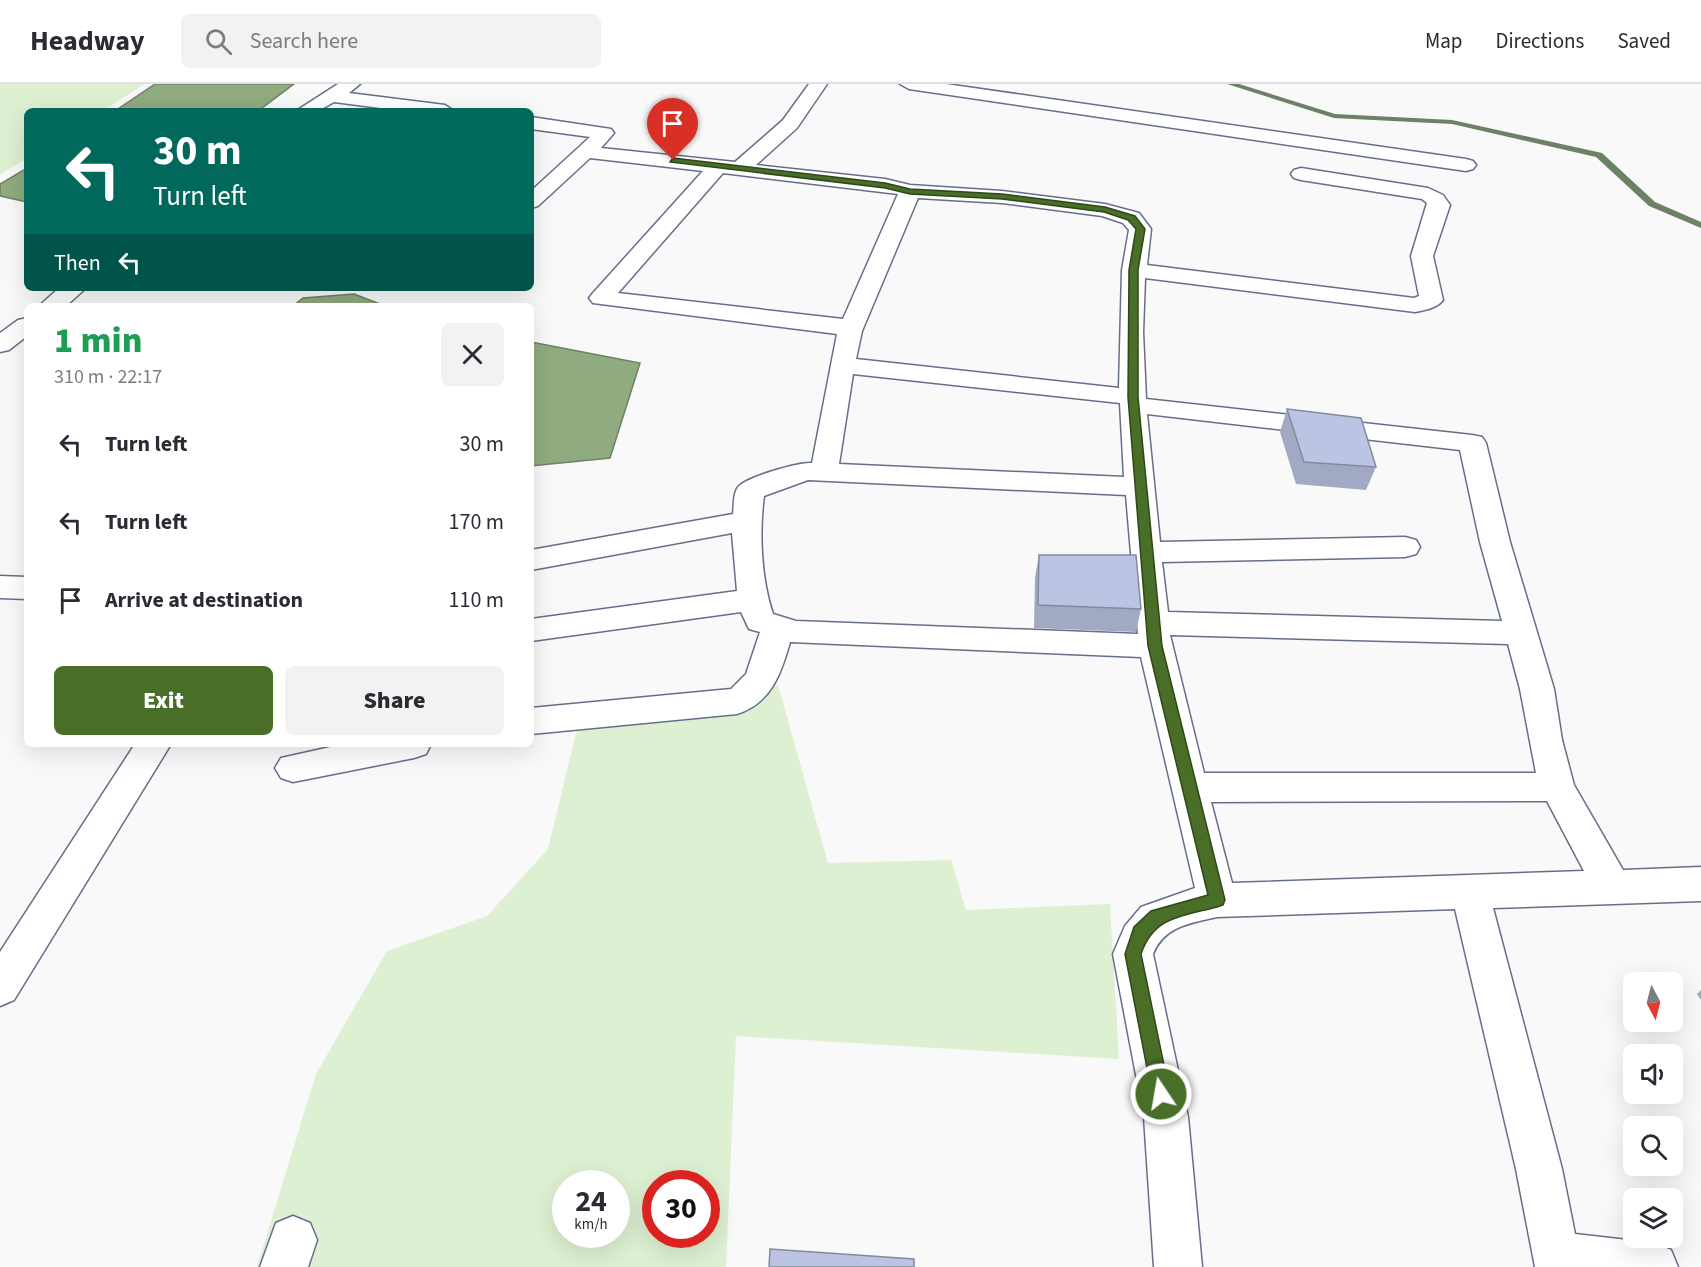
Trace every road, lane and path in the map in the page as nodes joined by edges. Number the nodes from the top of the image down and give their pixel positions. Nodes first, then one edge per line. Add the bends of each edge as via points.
1 (351, 84) edge
2 (819, 84) edge
3 (909, 84) edge
4 (334, 96) junction
5 (311, 108) edge
6 (424, 108) edge
7 (534, 123) edge
8 (585, 152) junction
9 (1466, 165) dead end
10 (730, 167) junction
11 (1301, 174) dead end
12 (910, 191) junction
13 (534, 199) edge
14 (1133, 270) junction
15 (70, 291) edge
16 (55, 303) edge
17 (24, 327) edge
18 (850, 331) junction
19 (0, 345) edge
20 (842, 365) junction
21 (1133, 401) junction
22 (824, 472) junction
23 (1141, 486) junction
24 (746, 522) junction
25 (1405, 547) dead end
26 (1147, 552) junction
27 (534, 559) edge
28 (0, 587) edge
29 (24, 588) edge
30 (753, 600) junction
31 (778, 626) junction
32 (534, 630) edge
33 (1521, 633) junction
34 (1154, 635) junction
35 (534, 721) edge
36 (152, 747) edge
37 (399, 747) edge
38 (292, 768) dead end
39 (1557, 787) junction
40 (1190, 788) junction
41 (1701, 884) edge
42 (1612, 887) junction
43 (1470, 892) junction
44 (1217, 900) junction
45 (0, 987) edge
46 (1557, 1262) edge
47 (1178, 1267) edge
48 (1654, 1267) edge

1 - 4 street
2 - 10 street via 790,124
3 - 9 street
4 - 5 street
4 - 6 street
7 - 8 street via 604,133
8 - 10 street
8 - 13 street
10 - 12 street
10 - 18 street via 601,298 838,325
11 - 14 street via 1428,194 1436,200 1439,205 1422,256 1431,300 1415,305
12 - 14 street via 1002,197 1121,214 1131,218 1140,229
12 - 18 street
14 - 21 street
15 - 16 street
17 - 19 street
18 - 20 street
20 - 21 street
20 - 22 street
21 - 23 street
21 - 33 street via 1472,443
22 - 23 street
22 - 24 street via 794,474 750,491
23 - 26 street
24 - 27 street
24 - 30 street
25 - 26 street
26 - 34 street
28 - 29 street
30 - 31 street via 760,621
30 - 32 street
31 - 34 street via 796,632
31 - 35 street via 759,685 750,696 737,701
33 - 34 street
33 - 39 street
34 - 40 street
36 - 45 street
37 - 38 street
39 - 40 street
39 - 42 street
40 - 44 street
41 - 42 street
42 - 43 street
43 - 44 street
43 - 46 street via 1539,1169
44 - 47 street via 1157,916 1140,932 1133,954 1166,1117
46 - 48 street

